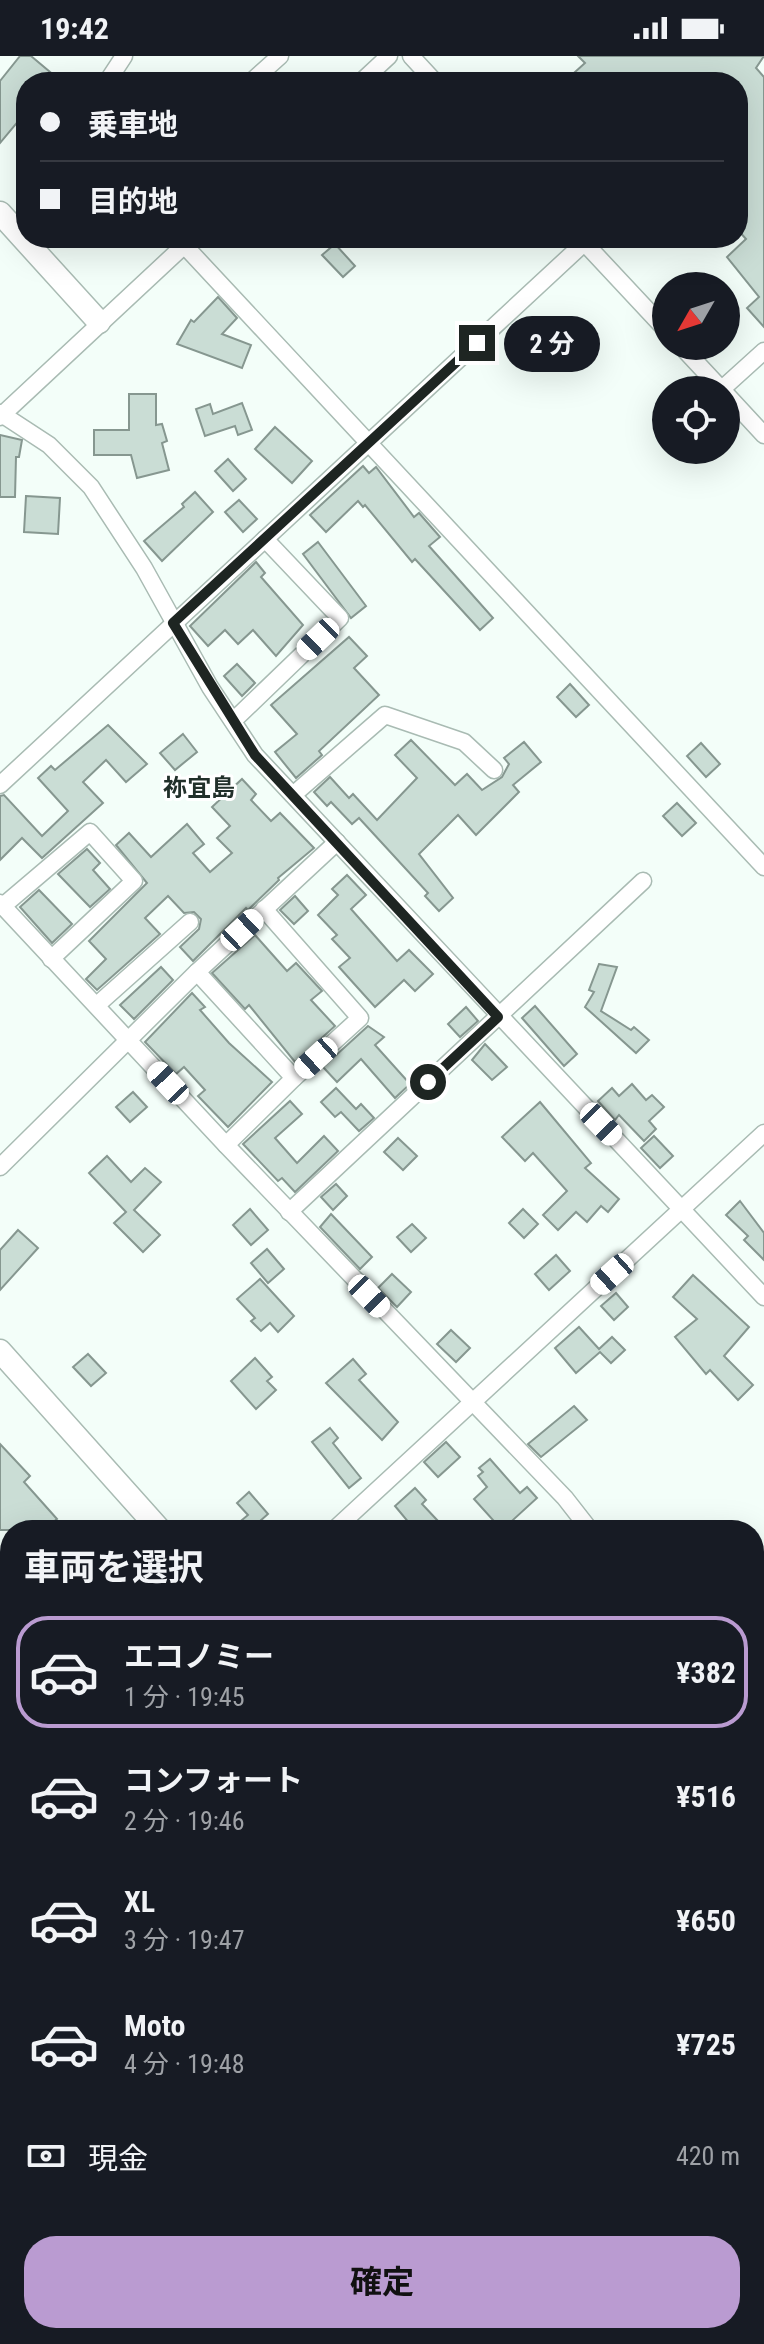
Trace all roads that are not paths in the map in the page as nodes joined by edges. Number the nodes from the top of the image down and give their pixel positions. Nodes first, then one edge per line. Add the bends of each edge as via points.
1 (280, 56) edge
2 (389, 56) edge
3 (411, 56) edge
4 (262, 72) edge
5 (372, 72) edge
6 (426, 72) edge
7 (0, 213) edge
8 (16, 231) edge
9 (32, 248) edge
10 (180, 248) edge
11 (194, 248) edge
12 (574, 248) edge
13 (589, 248) edge
14 (652, 315) edge
15 (99, 322) junction
16 (764, 351) edge
17 (694, 360) edge
18 (709, 376) edge
19 (738, 376) edge
20 (740, 409) edge
21 (1, 415) edge
22 (764, 435) edge
23 (370, 443) junction
24 (265, 539) junction
25 (173, 623) junction
26 (233, 721) junction
27 (494, 770) dead end
28 (0, 785) edge
29 (293, 795) junction
30 (337, 842) junction
31 (764, 867) edge
32 (643, 881) dead end
33 (1, 904) edge
34 (264, 909) junction
35 (190, 922) dead end
36 (51, 959) junction
37 (197, 972) junction
38 (97, 1005) junction
39 (498, 1017) junction
40 (129, 1041) junction
41 (294, 1078) junction
42 (764, 1133) edge
43 (226, 1145) junction
44 (0, 1167) edge
45 (683, 1211) junction
46 (289, 1212) junction
47 (764, 1297) edge
48 (0, 1351) edge
49 (469, 1401) junction
50 (151, 1520) edge
51 (344, 1520) edge
52 (582, 1520) edge

1 - 4 street
2 - 5 street
3 - 6 street
7 - 8 street
9 - 15 street
10 - 15 street
11 - 23 street
12 - 23 street
13 - 14 street
15 - 21 street
16 - 19 street
17 - 18 street
20 - 22 street
21 - 25 street via 49,445 91,487
23 - 24 street
23 - 31 street
24 - 25 street
24 - 26 street via 340,618
25 - 26 street
25 - 28 street
26 - 29 street via 255,755
27 - 29 street via 464,742 385,715
29 - 30 street
30 - 34 street
30 - 39 street
32 - 39 street
33 - 36 street
33 - 36 street via 90,832 134,881
34 - 37 street
34 - 41 street via 360,1018
35 - 38 street
36 - 38 street
37 - 40 street
37 - 41 street
38 - 40 street
39 - 45 street
39 - 46 street
40 - 43 street
40 - 44 street
41 - 43 street
42 - 45 street
43 - 46 street
45 - 47 street
45 - 49 street
46 - 49 street
48 - 50 street
49 - 51 street
49 - 52 street

